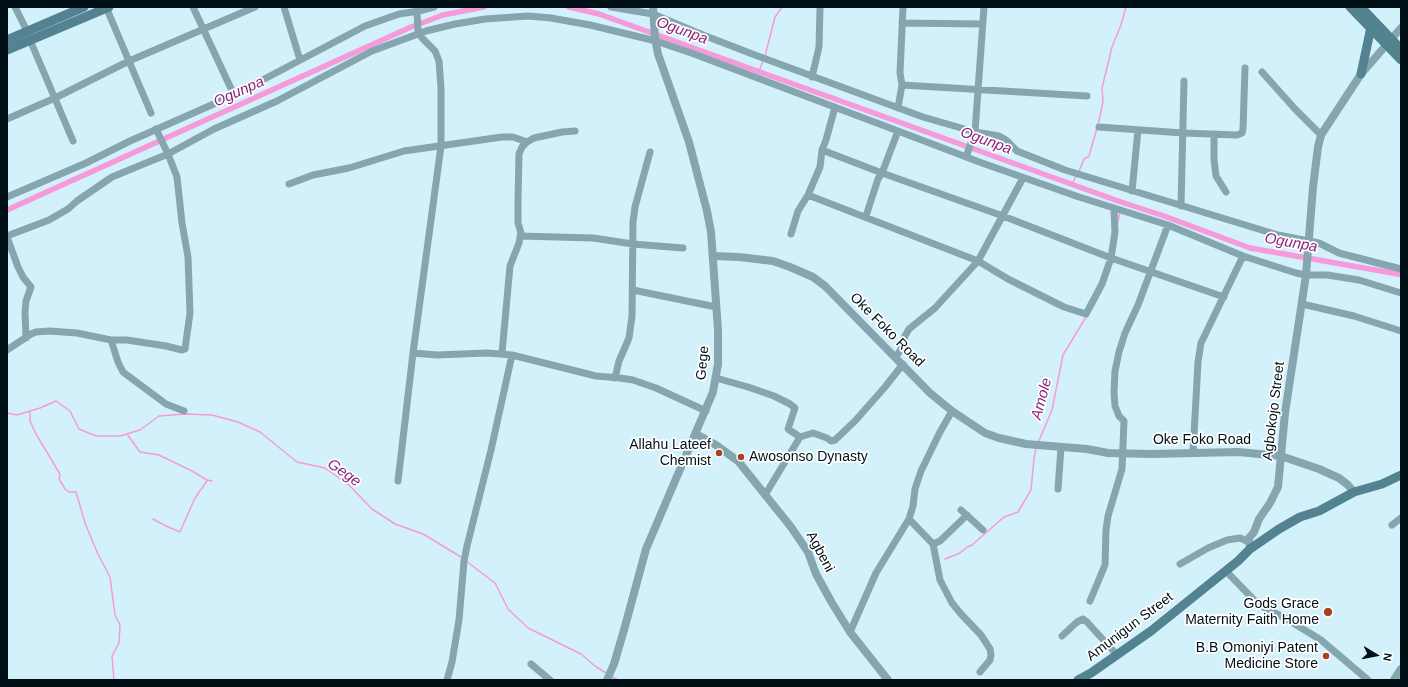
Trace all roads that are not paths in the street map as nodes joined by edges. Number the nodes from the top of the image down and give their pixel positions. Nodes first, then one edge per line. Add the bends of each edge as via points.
1 (16, 7) edge
2 (84, 7) edge
3 (107, 7) edge
4 (193, 7) edge
5 (255, 7) edge
6 (284, 7) edge
7 (434, 7) edge
8 (611, 7) edge
9 (820, 7) edge
10 (903, 7) edge
11 (984, 7) edge
12 (1350, 7) edge
13 (1361, 7) edge
14 (418, 10) edge
15 (653, 13) edge
16 (902, 23) junction
17 (982, 24) junction
18 (1371, 27) junction
19 (1401, 28) edge
20 (204, 29) junction
21 (418, 33) junction
22 (28, 36) junction
23 (656, 39) junction
24 (7, 40) edge
25 (1388, 41) junction
26 (1401, 49) edge
27 (7, 50) edge
28 (300, 60) junction
29 (1401, 60) edge
30 (129, 61) junction
31 (1245, 68) dead end
32 (1262, 72) dead end
33 (1361, 74) junction
34 (812, 77) junction
35 (1184, 81) dead end
36 (902, 85) junction
37 (978, 89) junction
38 (234, 95) junction
39 (1087, 96) dead end
40 (55, 98) junction
41 (835, 107) junction
42 (898, 108) junction
43 (151, 113) dead end
44 (7, 118) edge
45 (1099, 127) dead end
46 (156, 129) junction
47 (1138, 130) junction
48 (575, 131) dead end
49 (898, 131) junction
50 (1183, 133) junction
51 (974, 134) junction
52 (1214, 134) junction
53 (1321, 134) junction
54 (73, 141) dead end
55 (527, 142) junction
56 (441, 146) junction
57 (822, 150) junction
58 (650, 152) dead end
59 (168, 154) junction
60 (966, 156) junction
61 (882, 173) junction
62 (1023, 178) junction
63 (289, 184) dead end
64 (1132, 191) junction
65 (1226, 192) dead end
66 (808, 195) junction
67 (7, 197) edge
68 (1181, 206) junction
69 (1114, 209) junction
70 (866, 216) junction
71 (1003, 216) junction
72 (1168, 225) junction
73 (791, 234) dead end
74 (520, 236) junction
75 (7, 237) edge
76 (1309, 241) junction
77 (633, 244) junction
78 (683, 248) dead end
79 (713, 256) junction
80 (1243, 256) junction
81 (1112, 258) junction
82 (978, 261) junction
83 (1401, 269) edge
84 (1150, 271) junction
85 (1306, 272) junction
86 (633, 290) junction
87 (1401, 293) edge
88 (1224, 297) junction
89 (1302, 304) junction
90 (716, 307) junction
91 (1401, 331) edge
92 (26, 338) junction
93 (111, 340) junction
94 (7, 350) edge
95 (412, 353) junction
96 (502, 353) junction
97 (512, 355) junction
98 (896, 357) junction
99 (903, 364) junction
100 (615, 378) junction
101 (716, 378) junction
102 (184, 411) dead end
103 (706, 411) junction
104 (952, 411) junction
105 (696, 434) junction
106 (800, 436) junction
107 (1061, 448) junction
108 (1193, 452) junction
109 (1124, 454) junction
110 (1281, 456) junction
111 (1401, 475) edge
112 (398, 481) dead end
113 (1058, 489) dead end
114 (1354, 492) junction
115 (764, 495) junction
116 (961, 510) dead end
117 (967, 515) junction
118 (1401, 518) edge
119 (910, 519) junction
120 (1392, 525) dead end
121 (983, 530) dead end
122 (933, 544) junction
123 (1249, 546) junction
124 (1180, 564) dead end
125 (1226, 571) junction
126 (1090, 601) dead end
127 (850, 632) junction
128 (1062, 636) dead end
129 (1117, 655) junction
130 (531, 664) dead end
131 (1401, 669) edge
132 (980, 672) dead end
133 (447, 680) edge
134 (550, 680) edge
135 (607, 680) edge
136 (888, 680) edge
137 (1078, 680) edge
138 (1368, 680) edge
139 (1394, 680) edge

1 - 22 street
2 - 22 main road
3 - 22 main road
3 - 30 street
4 - 20 street
5 - 20 street
6 - 28 street
7 - 14 street
8 - 15 street
9 - 34 street via 819,47
10 - 16 street
11 - 17 street
12 - 18 main road
13 - 25 main road
14 - 21 street
14 - 28 street via 382,19
15 - 23 street, Gege
15 - 34 street
16 - 17 street
16 - 36 street
17 - 37 street
18 - 25 main road
18 - 33 main road
19 - 25 street
20 - 30 street
20 - 38 street
21 - 23 street via 477,20 528,16 590,25
21 - 56 street via 435,51 439,61 442,88
21 - 59 street via 372,52
22 - 24 main road
22 - 27 main road
22 - 40 street
23 - 41 street
23 - 79 street, Gege via 658,54 689,142 711,232
25 - 26 main road
25 - 29 main road
25 - 33 street
28 - 38 street
30 - 40 street
30 - 43 street
31 - 52 street via 1242,133
32 - 53 street
33 - 53 street
34 - 42 street
35 - 50 street
36 - 37 street
36 - 42 street
37 - 39 street
37 - 51 street
38 - 46 street
40 - 44 street
40 - 54 street
41 - 49 street
41 - 57 street
42 - 51 street
45 - 47 street
46 - 59 street
46 - 67 street
47 - 50 street
47 - 64 street
48 - 55 street via 547,135
49 - 60 street
49 - 61 street
50 - 52 street
50 - 68 street
51 - 60 street
51 - 64 street via 999,136 1017,151 1065,170
52 - 65 street via 1216,176
53 - 76 street, Agbokojo Street via 1313,187
55 - 56 street via 502,137
55 - 74 street via 519,154
56 - 63 street via 404,151 349,168 313,175
56 - 95 street
57 - 61 street
57 - 66 street via 820,167
58 - 77 street via 635,206
59 - 75 street via 112,177 64,212
59 - 93 street via 177,177 188,257 190,313 186,347 182,350 127,340
60 - 62 street
61 - 70 street
61 - 71 street
62 - 69 street
62 - 71 street
64 - 68 street
66 - 70 street
66 - 73 street via 798,211
68 - 76 street via 1278,235
69 - 72 street
69 - 81 street
70 - 82 street
71 - 81 street
71 - 82 street
72 - 80 street
72 - 84 street
74 - 77 street via 593,238
74 - 96 street via 510,266
75 - 92 street via 18,267 31,287 26,301
76 - 83 street via 1339,253
76 - 85 street, Agbokojo Street
77 - 78 street
77 - 86 street
79 - 90 street, Gege
79 - 98 street, Oke Foko Road via 759,258 790,266 813,277
80 - 85 street
80 - 88 street
81 - 82 street via 1086,314 1064,307
81 - 84 street
82 - 98 street via 935,308 909,330
84 - 88 street
84 - 109 street via 1125,333 1115,371 1115,406 1124,421
85 - 87 street via 1359,280
85 - 89 street, Agbokojo Street
86 - 90 street
86 - 100 street via 629,338
88 - 108 street via 1201,343
89 - 91 street via 1354,316
89 - 110 street, Agbokojo Street
90 - 101 street, Gege
92 - 93 street via 36,332 49,331 71,332
92 - 94 street
93 - 102 street via 123,372 166,404
95 - 96 street
95 - 112 street
96 - 97 street
97 - 100 street via 596,376
97 - 133 street via 467,546 459,620
98 - 99 street, Oke Foko Road
99 - 104 street, Oke Foko Road via 930,393
99 - 106 street via 870,404 835,440 831,441 813,433
100 - 103 street via 633,380 656,388
101 - 103 street, Gege via 714,392
101 - 106 street via 774,396 790,404 795,408 788,428
103 - 105 street, Gege
104 - 107 street, Oke Foko Road via 985,433 999,438
104 - 119 street via 921,471
105 - 115 street, Agbeni via 738,462
105 - 135 street, Gege via 646,549 614,664
106 - 115 street
107 - 109 street, Oke Foko Road
107 - 113 street
108 - 109 street, Oke Foko Road
108 - 110 street, Oke Foko Road via 1238,452
109 - 126 street via 1108,516 1105,565
110 - 114 street, Oke Foko Road via 1339,478
110 - 123 street, Agbokojo Street via 1278,487 1258,519 1249,538
111 - 114 main road, Amunigun Street via 1382,484
114 - 123 main road, Amunigun Street via 1319,511 1295,520
115 - 127 street, Agbeni via 808,552 816,574
116 - 117 street
117 - 121 street
117 - 122 street via 940,541
118 - 120 street
119 - 122 street
119 - 127 street via 876,573
122 - 132 street via 940,580 952,603 990,649 990,660
123 - 124 street via 1240,538 1227,540
123 - 125 main road, Amunigun Street via 1238,561
125 - 129 main road, Amunigun Street
125 - 138 street via 1254,600 1321,640
127 - 136 street, Agbeni
128 - 129 street via 1082,619
129 - 137 main road, Amunigun Street
130 - 134 street
131 - 139 street

